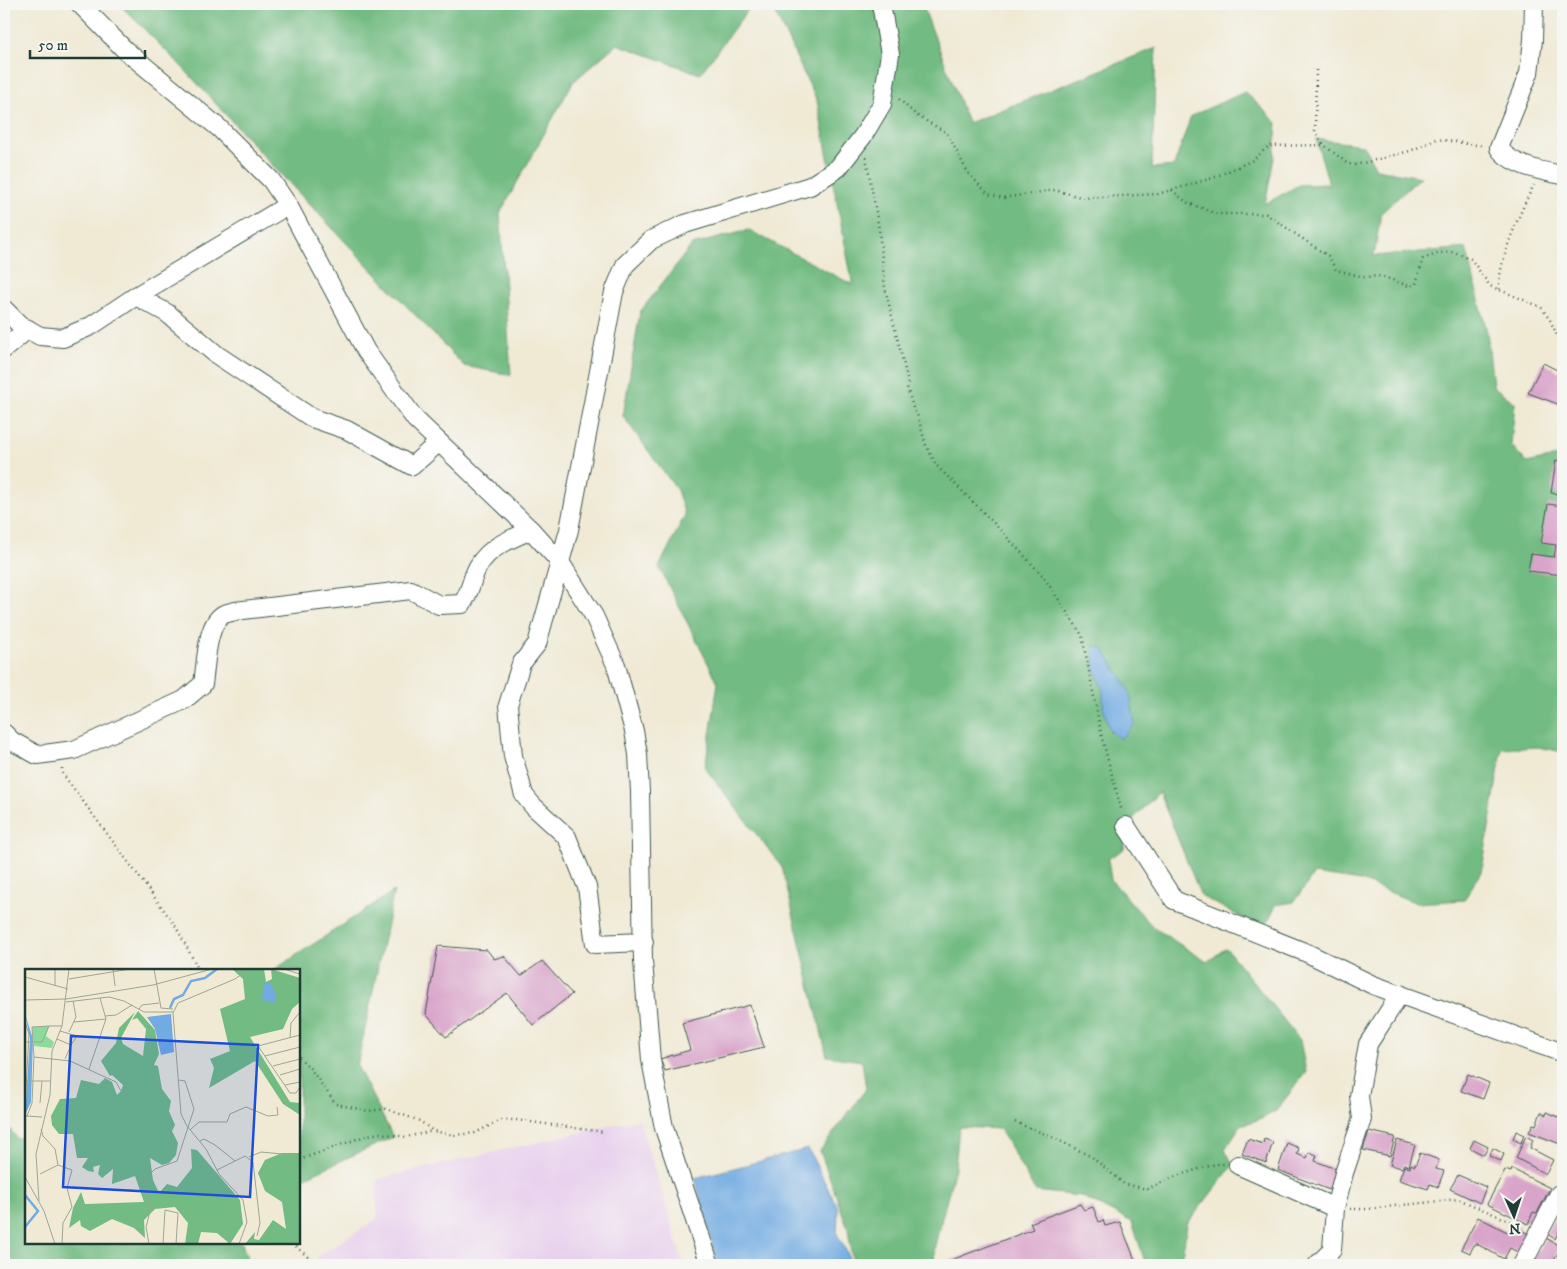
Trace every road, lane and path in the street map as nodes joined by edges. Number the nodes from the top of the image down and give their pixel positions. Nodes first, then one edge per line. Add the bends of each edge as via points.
1 (80, 4) edge
2 (881, 4) edge
3 (1534, 4) edge
4 (1316, 70) dead end
5 (885, 87) junction
6 (863, 136) junction
7 (1324, 145) junction
8 (1499, 148) junction
9 (1541, 171) junction
10 (1563, 175) edge
11 (1172, 190) junction
12 (288, 205) junction
13 (1499, 289) junction
14 (136, 296) junction
15 (4, 309) edge
16 (28, 329) junction
17 (1563, 348) edge
18 (4, 349) edge
19 (438, 443) junction
20 (531, 530) junction
21 (560, 562) junction
22 (4, 733) edge
23 (62, 752) junction
24 (1126, 826) joint
25 (644, 942) junction
26 (198, 969) edge
27 (1400, 994) junction
28 (1563, 1053) edge
29 (300, 1058) edge
30 (1015, 1122) dead end
31 (433, 1131) junction
32 (604, 1132) dead end
33 (300, 1160) edge
34 (1238, 1165) joint
35 (1562, 1191) edge
36 (1335, 1208) junction
37 (1539, 1233) junction
38 (293, 1244) edge
39 (317, 1265) edge
40 (710, 1265) edge
41 (1317, 1265) edge
42 (1522, 1265) edge

1 - 12 street via 125,50 219,128 271,180
2 - 5 street via 890,54
3 - 8 street via 1529,73
4 - 7 path via 1315,131
5 - 6 street via 882,104
5 - 11 path via 916,115 947,133 968,173 988,194 1003,198 1055,190 1084,198 1158,194
6 - 21 street via 838,168 810,186 685,224 651,240 625,265 614,292 569,530
6 - 24 path via 879,228 885,288 907,387 926,445 936,465 1042,576 1082,635 1102,738
7 - 8 path via 1348,164 1356,165 1410,151 1437,139
7 - 11 path via 1269,146 1253,160 1213,178
8 - 9 street via 1504,157
9 - 10 street
9 - 13 path via 1521,211 1499,277
11 - 13 path via 1186,202 1216,214 1266,214 1328,256 1336,270 1364,277 1381,276 1409,286 1416,284 1423,259 1454,252 1471,259 1490,286
12 - 14 street
12 - 19 street via 366,351 415,420
13 - 17 path via 1541,307
14 - 16 street via 91,326 63,338 40,336
14 - 19 street via 167,313 217,355 312,418 346,430 412,466
15 - 16 street
16 - 18 street
19 - 20 street
20 - 21 street
20 - 23 street via 495,547 482,559 462,604 439,605 410,590 223,615 213,627 209,639 203,684 184,700 74,750
21 - 25 street via 594,616 616,665 634,731 640,792
21 - 25 street via 537,644 520,664 508,705 513,756 524,795 567,837 587,887 595,944
22 - 23 street via 37,755
23 - 26 path via 62,772 175,925
24 - 27 street via 1174,900 1307,952 1373,985
25 - 40 street via 651,1060 664,1128
27 - 28 street
27 - 36 street via 1368,1044 1359,1096 1362,1119
29 - 31 path via 336,1104 368,1111 386,1109 420,1121
30 - 34 path via 1092,1157 1124,1184 1147,1189 1216,1164
31 - 32 path via 454,1135 476,1133 501,1120 516,1120
31 - 33 path via 406,1137 380,1133 368,1135
34 - 36 street
35 - 37 street
36 - 37 path via 1367,1209 1458,1199
36 - 41 street via 1332,1250
37 - 42 street
38 - 39 path

